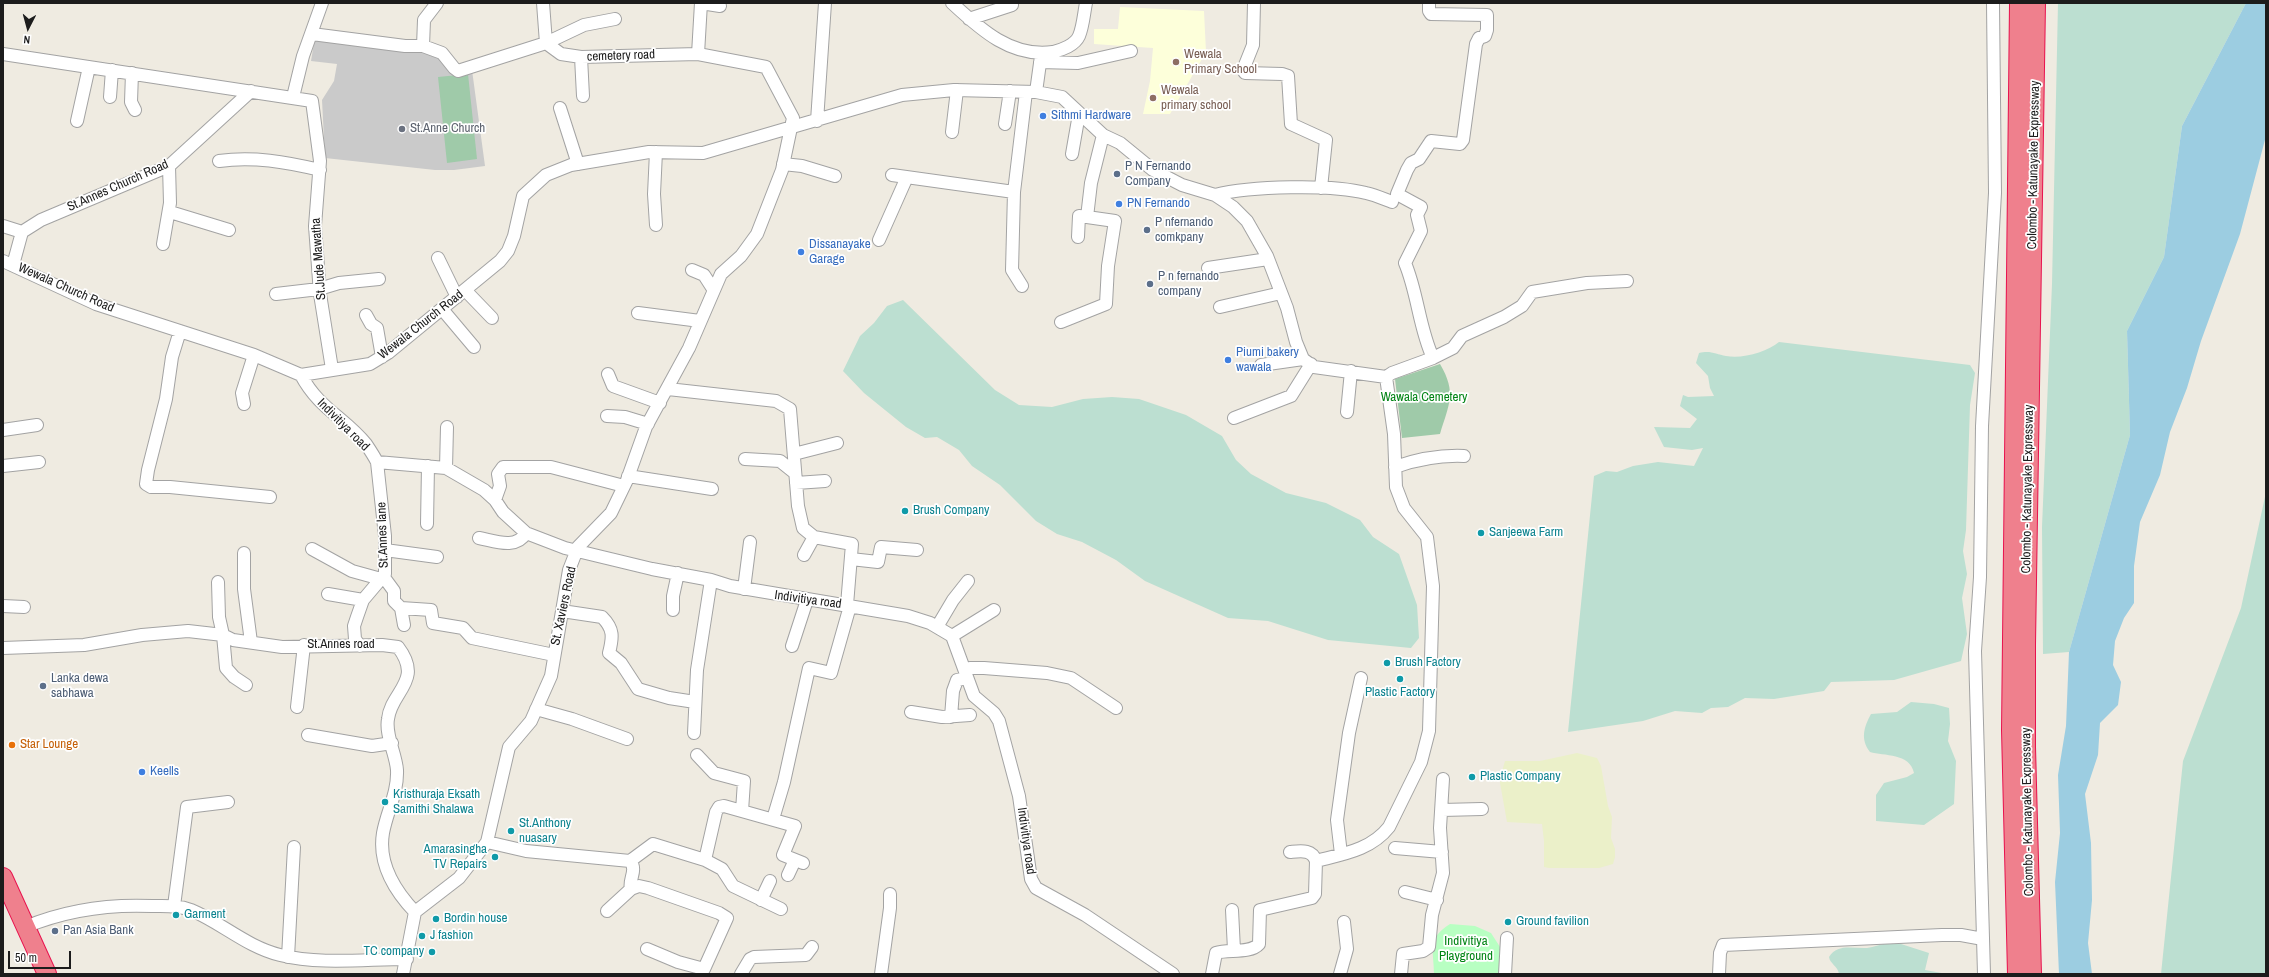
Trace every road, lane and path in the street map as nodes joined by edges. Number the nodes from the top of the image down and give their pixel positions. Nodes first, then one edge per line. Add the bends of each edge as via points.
1 (322, 3) edge
2 (437, 3) edge
3 (543, 3) edge
4 (825, 3) edge
5 (952, 3) edge
6 (1086, 3) edge
7 (1254, 3) edge
8 (1429, 3) edge
9 (1993, 3) edge
10 (2019, 3) edge
11 (2036, 3) edge
12 (1012, 5) dead end
13 (720, 6) dead end
14 (615, 19) dead end
15 (969, 19) junction
16 (312, 34) junction
17 (546, 43) junction
18 (422, 46) junction
19 (1131, 51) dead end
20 (3, 54) edge
21 (698, 54) junction
22 (581, 58) junction
23 (1041, 58) junction
24 (89, 67) junction
25 (112, 70) junction
26 (132, 73) junction
27 (956, 90) junction
28 (251, 91) junction
29 (1010, 92) junction
30 (1031, 92) junction
31 (583, 96) dead end
32 (110, 97) dead end
33 (293, 97) junction
34 (560, 108) dead end
35 (136, 110) dead end
36 (1080, 114) junction
37 (77, 121) dead end
38 (816, 121) junction
39 (1005, 124) dead end
40 (790, 129) junction
41 (952, 132) dead end
42 (1103, 135) junction
43 (656, 152) junction
44 (1072, 154) dead end
45 (219, 161) dead end
46 (578, 164) junction
47 (783, 164) junction
48 (169, 166) junction
49 (320, 170) junction
50 (892, 175) dead end
51 (835, 176) dead end
52 (907, 177) junction
53 (1321, 188) junction
54 (1014, 192) junction
55 (1215, 194) junction
56 (1392, 202) dead end
57 (170, 212) junction
58 (1087, 217) junction
59 (656, 225) dead end
60 (3, 226) edge
61 (229, 230) dead end
62 (22, 232) junction
63 (1078, 237) dead end
64 (879, 240) dead end
65 (163, 244) dead end
66 (438, 258) dead end
67 (1268, 259) junction
68 (8, 263) edge
69 (1208, 268) dead end
70 (692, 270) dead end
71 (379, 279) dead end
72 (1627, 281) dead end
73 (1022, 286) dead end
74 (319, 289) junction
75 (713, 289) junction
76 (1281, 292) junction
77 (276, 294) dead end
78 (461, 294) junction
79 (1220, 307) dead end
80 (442, 309) junction
81 (638, 313) dead end
82 (366, 315) dead end
83 (492, 318) dead end
84 (700, 322) junction
85 (1062, 322) dead end
86 (180, 331) junction
87 (474, 347) dead end
88 (254, 355) junction
89 (382, 357) junction
90 (1433, 358) junction
91 (1307, 361) junction
92 (1261, 365) dead end
93 (332, 370) junction
94 (1351, 371) junction
95 (608, 374) dead end
96 (301, 375) junction
97 (1386, 377) junction
98 (668, 389) junction
99 (660, 403) junction
100 (244, 404) dead end
101 (1347, 412) dead end
102 (608, 416) dead end
103 (1234, 418) dead end
104 (648, 424) junction
105 (37, 425) dead end
106 (447, 427) dead end
107 (3, 430) edge
108 (837, 442) dead end
109 (794, 454) junction
110 (1464, 456) dead end
111 (745, 459) dead end
112 (39, 462) dead end
113 (378, 462) junction
114 (3, 466) edge
115 (428, 466) junction
116 (1395, 467) junction
117 (446, 468) junction
118 (795, 478) junction
119 (626, 481) junction
120 (825, 481) dead end
121 (712, 489) dead end
122 (270, 497) dead end
123 (495, 500) junction
124 (427, 524) dead end
125 (526, 533) junction
126 (814, 537) junction
127 (479, 538) dead end
128 (750, 542) dead end
129 (312, 549) dead end
130 (385, 550) junction
131 (917, 550) dead end
132 (577, 551) junction
133 (244, 553) dead end
134 (804, 554) dead end
135 (437, 558) dead end
136 (851, 559) junction
137 (678, 573) junction
138 (382, 577) junction
139 (711, 580) junction
140 (968, 581) dead end
141 (218, 582) dead end
142 (744, 589) junction
143 (328, 594) dead end
144 (363, 600) junction
145 (807, 600) junction
146 (3, 606) edge
147 (849, 606) junction
148 (24, 607) dead end
149 (401, 608) junction
150 (562, 610) junction
151 (673, 610) dead end
152 (994, 610) dead end
153 (404, 625) dead end
154 (937, 627) junction
155 (223, 635) junction
156 (952, 636) junction
157 (251, 642) junction
158 (304, 645) junction
159 (360, 646) junction
160 (792, 646) dead end
161 (3, 648) edge
162 (554, 655) junction
163 (966, 675) junction
164 (1361, 678) dead end
165 (246, 685) dead end
166 (695, 702) junction
167 (297, 706) dead end
168 (1116, 708) dead end
169 (536, 709) junction
170 (911, 712) dead end
171 (970, 714) dead end
172 (951, 717) junction
173 (694, 733) dead end
174 (308, 735) dead end
175 (627, 739) dead end
176 (392, 743) junction
177 (697, 755) dead end
178 (1443, 778) dead end
179 (228, 802) dead end
180 (1482, 809) dead end
181 (1442, 810) junction
182 (742, 811) junction
183 (773, 820) junction
184 (487, 842) junction
185 (294, 847) dead end
186 (1395, 848) dead end
187 (1290, 852) dead end
188 (1442, 852) junction
189 (1341, 854) junction
190 (706, 860) junction
191 (630, 861) junction
192 (1316, 861) junction
193 (788, 875) dead end
194 (3, 877) edge
195 (770, 881) dead end
196 (631, 889) junction
197 (1405, 892) dead end
198 (890, 894) dead end
199 (761, 900) junction
200 (1437, 900) junction
201 (3, 902) edge
202 (174, 906) junction
203 (781, 909) dead end
204 (1232, 910) dead end
205 (607, 911) dead end
206 (415, 912) junction
207 (1344, 922) dead end
208 (25, 927) junction
209 (1507, 938) dead end
210 (1983, 940) junction
211 (812, 947) dead end
212 (647, 949) dead end
213 (1234, 950) junction
214 (288, 957) junction
215 (407, 959) junction
216 (35, 974) edge
217 (47, 974) edge
218 (403, 974) edge
219 (741, 974) edge
220 (880, 974) edge
221 (1173, 974) edge
222 (1212, 974) edge
223 (1340, 974) edge
224 (1401, 974) edge
225 (1505, 974) edge
226 (1719, 974) edge
227 (1984, 974) edge
228 (2018, 974) edge
229 (2032, 974) edge

1 - 16 street
2 - 18 street via 424,20
3 - 17 street
4 - 38 street
5 - 15 street
6 - 23 street via 1079,36 1073,44
7 - 53 street via 1253,45 1243,70 1245,73 1288,76 1291,124 1326,140
8 - 90 street via 1431,14 1487,14 1485,36 1479,38 1476,44 1463,140 1460,144 1431,140 1419,159 1411,163 1398,194 1421,207 1417,215 1421,231 1405,263 1418,303 1425,339
9 - 210 street via 1995,194 1982,426 1980,577 1974,651
10 - 228 highway, Colombo - Katunayake Expressway via 2011,730
11 - 229 highway, Colombo - Katunayake Expressway via 2026,636
12 - 15 street
13 - 21 street via 701,3
14 - 17 street via 584,25
15 - 23 street via 1010,48
16 - 18 street
16 - 33 street via 303,56
17 - 18 street via 458,71 442,53
17 - 22 street, cemetery road via 561,54
19 - 23 street via 1078,63
20 - 24 street
21 - 22 street, cemetery road
21 - 40 street, cemetery road via 766,67 793,118
22 - 31 street
23 - 30 street
24 - 25 street
24 - 37 street
25 - 26 street
25 - 32 street
26 - 28 street
26 - 35 street via 131,102
27 - 29 street, Wewala Church Road
27 - 38 street, Wewala Church Road via 902,95
27 - 41 street
28 - 33 street
28 - 48 street, St.Annes Church Road
29 - 30 street, Wewala Church Road
29 - 39 street
30 - 36 street, Wewala Church Road via 1062,97
30 - 54 street
33 - 49 street, St.Jude Mawatha via 312,101
34 - 46 street
36 - 42 street, Wewala Church Road
36 - 44 street
38 - 40 street, Wewala Church Road
40 - 43 street, Wewala Church Road via 703,153
40 - 47 street, St. Xaviers Road
42 - 55 street, Wewala Church Road via 1120,144 1153,170 1182,185
42 - 58 street via 1091,183
43 - 46 street, Wewala Church Road
43 - 59 street
45 - 49 street via 237,158 269,160
46 - 78 street, Wewala Church Road via 546,175 523,196 508,251
47 - 51 street via 802,166
47 - 75 street, St. Xaviers Road via 770,205 757,234 741,256 721,274
48 - 57 street
48 - 62 street, St.Annes Church Road via 41,220
49 - 74 street, St.Jude Mawatha via 315,226
50 - 52 street
52 - 54 street
52 - 64 street
53 - 55 street via 1240,189
53 - 56 street via 1366,192
54 - 73 street via 1012,270
55 - 67 street via 1233,207 1246,221
57 - 61 street
57 - 65 street
58 - 63 street via 1079,216
58 - 85 street via 1115,221 1108,266 1106,304
60 - 62 street
62 - 68 street
66 - 78 street
67 - 69 street
67 - 76 street
68 - 86 street, Wewala Church Road via 96,304
70 - 75 street via 704,275
71 - 74 street via 339,283
72 - 90 street via 1587,283 1532,292 1522,306 1462,336 1453,348
74 - 77 street
74 - 93 street, St.Jude Mawatha
75 - 84 street, St. Xaviers Road
76 - 79 street
76 - 91 street
78 - 80 street, Wewala Church Road
78 - 83 street
80 - 87 street
80 - 89 street, Wewala Church Road
81 - 84 street
82 - 89 street via 377,328
84 - 98 street, St. Xaviers Road
86 - 88 street, Wewala Church Road
86 - 122 street via 172,357 166,399 146,484 152,487
88 - 96 street, Wewala Church Road
88 - 100 street via 242,393
89 - 93 street, Wewala Church Road via 370,364
90 - 97 street via 1392,372
91 - 92 street
91 - 94 street via 1314,367
91 - 103 street via 1291,396
93 - 96 street, Wewala Church Road
94 - 97 street
94 - 101 street
95 - 99 street via 612,386
96 - 113 street, Indivitiya road via 314,396 365,444
97 - 116 street via 1394,434
98 - 99 street, St. Xaviers Road
98 - 109 street via 776,401 790,409
99 - 104 street, St. Xaviers Road
102 - 104 street via 625,416
104 - 119 street, St. Xaviers Road
105 - 107 street
106 - 117 street
108 - 109 street
109 - 118 street
110 - 116 street via 1445,455 1419,459
111 - 118 street via 780,461
112 - 114 street
113 - 115 street, Indivitiya road
113 - 130 street, St.Annes lane
115 - 117 street, Indivitiya road
115 - 124 street
116 - 189 street via 1396,487 1404,508 1427,537 1433,639 1429,731 1422,762 1389,827 1370,845
117 - 123 street, Indivitiya road via 484,490
118 - 120 street
118 - 126 street via 803,528
119 - 121 street
119 - 123 street via 551,467 503,467 498,474 500,486
119 - 132 street, St. Xaviers Road via 611,513
123 - 125 street, Indivitiya road via 503,512
125 - 127 street via 522,539 512,544
125 - 132 street, Indivitiya road
126 - 134 street
126 - 136 street via 852,544
128 - 142 street
129 - 138 street via 352,571
130 - 135 street
130 - 138 street, St.Annes lane
131 - 136 street via 881,547 878,562
132 - 137 street, Indivitiya road
132 - 150 street, St. Xaviers Road via 569,570
133 - 157 street via 244,589
136 - 147 street
137 - 139 street, Indivitiya road
137 - 151 street
138 - 144 street, St.Annes lane
138 - 149 street via 394,591 394,601
139 - 142 street, Indivitiya road
139 - 166 street
140 - 154 street
141 - 155 street via 219,617
142 - 145 street, Indivitiya road
143 - 144 street
144 - 159 street, St.Annes lane via 354,626 356,640
145 - 147 street, Indivitiya road
145 - 160 street
146 - 148 street
147 - 154 street, Indivitiya road via 908,616
147 - 183 street via 831,673 809,668
149 - 153 street
149 - 162 street via 431,610 433,623 463,628 472,638
150 - 162 street, St. Xaviers Road
150 - 166 street via 602,617 606,621 612,631 613,640 609,653 621,663 638,689
152 - 156 street
154 - 156 street, Indivitiya road
155 - 157 street, St.Annes road via 233,640
155 - 161 street, St.Annes road via 188,631 142,635 84,645
155 - 165 street via 226,668
156 - 163 street, Indivitiya road
157 - 158 street, St.Annes road via 282,647
158 - 159 street, St.Annes road
158 - 167 street
159 - 176 street, St.Annes road via 398,647 406,659 407,680 388,719
162 - 169 street, St. Xaviers Road via 551,676
163 - 168 street via 970,668 984,668 1047,673 1071,678
163 - 172 street via 957,680 953,691
163 - 221 street, Indivitiya road via 974,696 994,713 1001,727 1019,796 1031,879 1036,888 1085,916
164 - 189 street via 1336,820
166 - 173 street
169 - 175 street via 572,718
169 - 184 street, St. Xaviers Road via 530,721 509,747
170 - 172 street
171 - 172 street
174 - 176 street via 372,746
176 - 206 street, St.Annes road via 397,771 395,795 383,833 383,848 390,880
177 - 182 street via 714,773 744,781
178 - 181 street
179 - 202 street via 187,807
180 - 181 street
181 - 188 street
182 - 183 street
182 - 190 street via 719,807
183 - 193 street via 795,826 783,854 799,861
184 - 191 street via 526,851
184 - 206 street, St. Xaviers Road via 458,878
185 - 214 street
186 - 188 street
187 - 192 street via 1308,852
188 - 200 street via 1443,874
189 - 192 street
190 - 191 street via 652,844
190 - 199 street via 722,868 733,886
191 - 196 street via 633,871
192 - 213 street via 1315,894 1312,898 1260,910 1259,944 1252,949
194 - 208 highway
195 - 199 street
196 - 205 street
196 - 212 street via 639,886 662,892 726,918 704,969 678,962
197 - 200 street
198 - 220 street
199 - 203 street
200 - 224 street via 1432,915 1429,947 1423,951 1403,954
201 - 216 highway
202 - 208 street via 99,906 44,919
202 - 214 street via 192,911 257,947
204 - 213 street
206 - 215 street
207 - 223 street via 1347,949
208 - 217 highway
209 - 225 street
210 - 226 street via 1961,935 1942,935 1723,945
210 - 227 street
211 - 219 street via 806,955 754,957
213 - 222 street via 1216,953
214 - 215 street via 324,960
215 - 218 street

